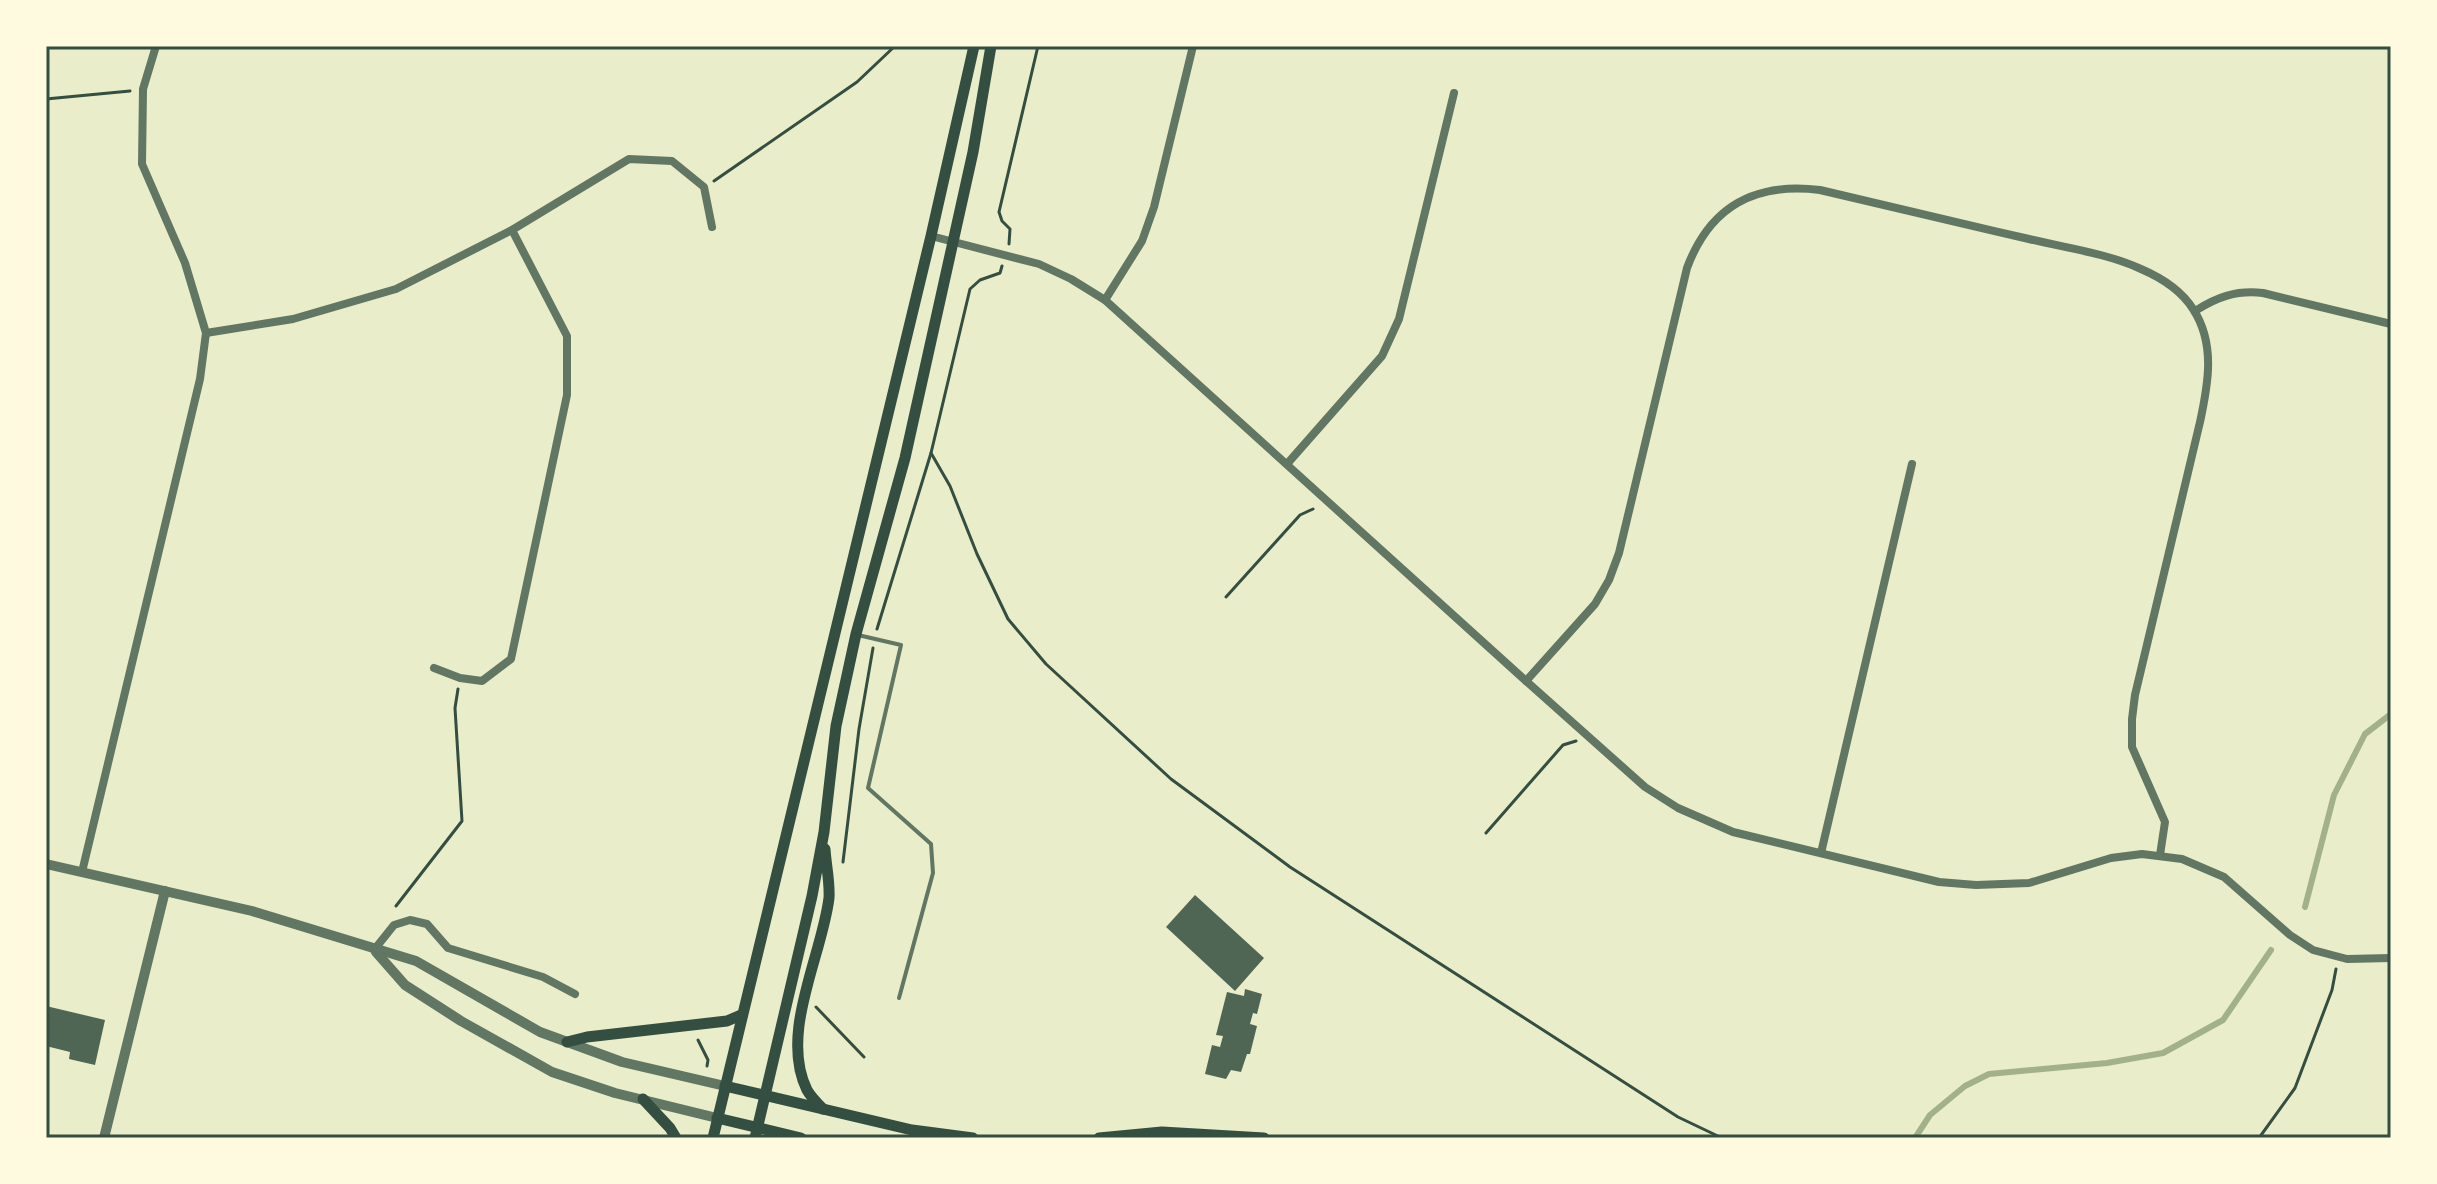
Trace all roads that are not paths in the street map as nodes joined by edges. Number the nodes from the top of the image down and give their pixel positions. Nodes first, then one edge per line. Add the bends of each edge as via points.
1 (156, 46) edge
2 (974, 46) edge
3 (991, 46) edge
4 (1193, 46) edge
5 (1454, 93) dead end
6 (712, 227) dead end
7 (512, 230) junction
8 (931, 236) junction
9 (953, 241) junction
10 (1105, 300) junction
11 (2195, 311) junction
12 (2391, 324) edge
13 (206, 333) junction
14 (1287, 464) junction
15 (1912, 464) dead end
16 (856, 634) junction
17 (434, 668) dead end
18 (1526, 681) junction
19 (824, 832) junction
20 (1821, 853) junction
21 (2160, 855) junction
22 (46, 864) edge
23 (82, 872) junction
24 (165, 891) junction
25 (374, 950) junction
26 (2391, 958) edge
27 (575, 994) dead end
28 (899, 998) dead end
29 (741, 1015) junction
30 (567, 1042) junction
31 (725, 1086) junction
32 (767, 1096) junction
33 (643, 1099) junction
34 (823, 1109) junction
35 (717, 1118) junction
36 (757, 1133) edge
37 (104, 1138) edge
38 (676, 1138) edge
39 (713, 1138) edge
40 (801, 1138) edge
41 (973, 1138) edge
42 (1099, 1138) edge
43 (1264, 1138) edge

1 - 13 street via 143,89 142,164 185,263
2 - 8 main road
3 - 9 main road
4 - 10 street via 1146,230
5 - 14 street via 1391,338 1382,356
6 - 7 street via 704,187 672,161 629,159
7 - 13 street via 396,289 293,319
7 - 17 street via 567,336 567,395 511,659 482,681
8 - 9 street
8 - 29 main road
9 - 10 street via 1050,269
9 - 16 main road via 905,458
10 - 14 street
11 - 12 street via 2244,291
11 - 18 street via 2165,281 2113,259 1820,190 1772,188 1750,197 1709,225 1687,268 1609,580 1595,604
11 - 21 street via 2204,331 2208,384 2132,719 2132,747 2165,822
13 - 23 street via 200,379
14 - 18 street
15 - 20 street
16 - 19 main road via 836,726
16 - 28 lane via 901,645 868,788 931,844 933,873
18 - 20 street via 1645,787 1678,808 1733,832
19 - 32 main road
19 - 34 main road via 829,897 800,1019 799,1053 808,1093
20 - 21 street via 1939,882 1976,885 2029,883 2111,858
21 - 26 street via 2224,877 2313,950 2347,959
22 - 23 street
23 - 24 street
24 - 25 street via 252,911
24 - 37 street
25 - 27 street via 394,925 410,920 427,924 448,948 543,977
25 - 30 street via 416,961
25 - 33 street via 405,985 508,1048 552,1072
29 - 30 main road
29 - 31 main road
30 - 31 street via 622,1062
31 - 32 main road
31 - 35 main road
32 - 34 main road
32 - 36 main road
33 - 35 street
33 - 38 main road
34 - 41 main road
35 - 36 main road
35 - 39 main road
36 - 40 main road
42 - 43 main road via 1162,1132

